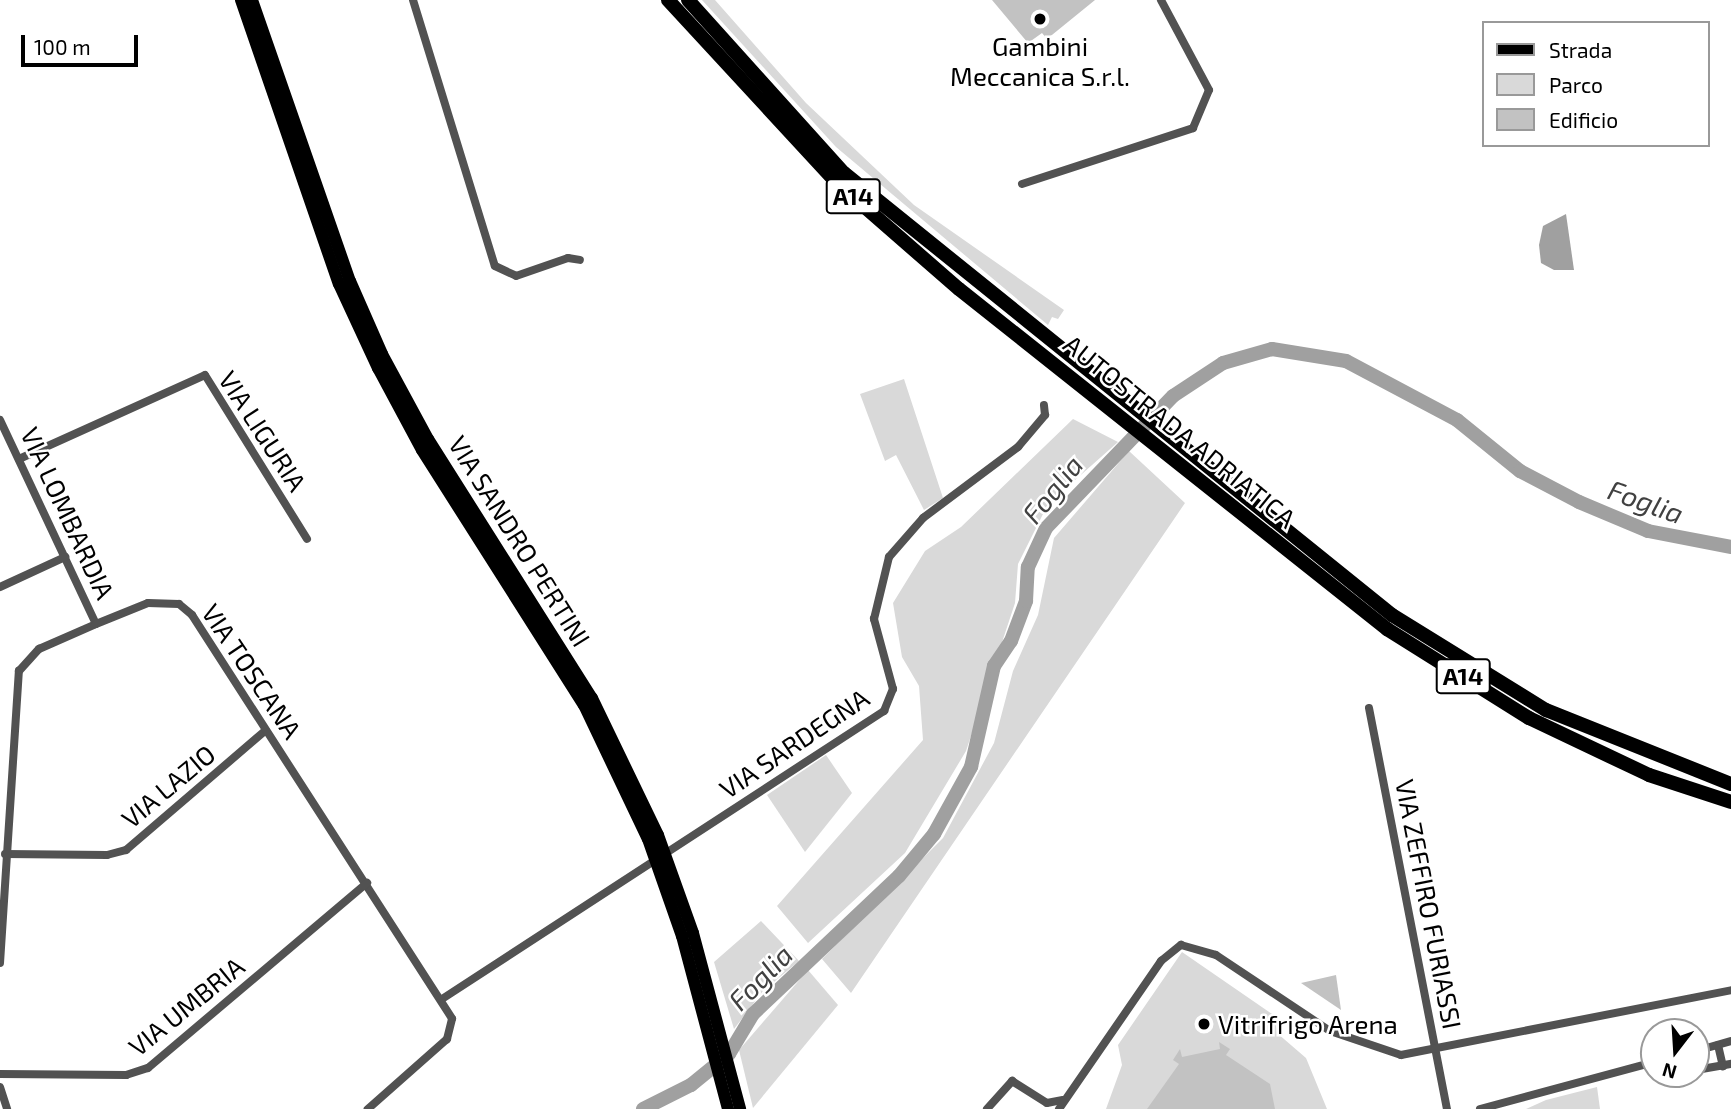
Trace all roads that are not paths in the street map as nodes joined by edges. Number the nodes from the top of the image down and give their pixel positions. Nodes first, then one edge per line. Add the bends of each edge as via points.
1 (241, 0) edge
2 (252, 0) edge
3 (413, 0) edge
4 (668, 0) edge
5 (688, 0) edge
6 (1161, 0) edge
7 (1022, 184) dead end
8 (580, 260) dead end
9 (1066, 362) junction
10 (1044, 405) dead end
11 (0, 420) edge
12 (19, 459) junction
13 (1231, 492) junction
14 (307, 539) dead end
15 (65, 556) junction
16 (0, 587) edge
17 (96, 624) junction
18 (1369, 708) dead end
19 (266, 730) junction
20 (1731, 784) edge
21 (1731, 802) edge
22 (653, 837) junction
23 (5, 854) junction
24 (367, 883) junction
25 (0, 963) edge
26 (1731, 990) edge
27 (442, 999) junction
28 (1731, 1041) edge
29 (1718, 1045) junction
30 (1710, 1047) edge
31 (1436, 1049) junction
32 (1727, 1065) edge
33 (1640, 1066) edge
34 (0, 1073) edge
35 (0, 1087) edge
36 (1066, 1098) junction
37 (8, 1109) edge
38 (368, 1109) edge
39 (728, 1109) edge
40 (740, 1109) edge
41 (987, 1109) edge
42 (1059, 1109) edge
43 (1447, 1109) edge
44 (1480, 1109) edge

1 - 22 main road, VIA SANDRO PERTINI via 339,284 377,368 422,450 584,705
2 - 22 main road, VIA SANDRO PERTINI via 349,281 382,354 428,439 592,698
3 - 8 street via 495,266 516,276 568,258
4 - 9 highway, AUTOSTRADA ADRIATICA / A14 via 835,181 959,289
5 - 9 highway, AUTOSTRADA ADRIATICA / A14 via 844,173
6 - 7 street via 1209,90 1193,128
9 - 13 highway, AUTOSTRADA ADRIATICA / A14
10 - 27 street, VIA SARDEGNA via 1045,415 1018,447 923,518 888,557 874,619 893,689 884,711
11 - 12 street, VIA LOMBARDIA
12 - 14 street, VIA LIGURIA via 205,375
12 - 15 street, VIA LOMBARDIA
13 - 20 highway, AUTOSTRADA ADRIATICA / A14 via 1392,615 1546,710
13 - 21 highway, AUTOSTRADA ADRIATICA / A14 via 1387,629 1529,718 1649,775
15 - 16 street
15 - 17 street, VIA LOMBARDIA
17 - 19 street, VIA TOSCANA via 148,603 179,604 192,615
17 - 23 street, VIA TOSCANA via 39,649 19,671
18 - 31 street, VIA ZEFFIRO FURIASSI
19 - 23 street, VIA LAZIO via 126,849 107,855
19 - 24 street, VIA TOSCANA
22 - 39 main road, VIA SANDRO PERTINI
22 - 40 main road, VIA SANDRO PERTINI via 693,933
23 - 25 street, VIA TOSCANA
24 - 27 street, VIA TOSCANA
24 - 34 street, VIA UMBRIA via 138,1073
26 - 31 street
27 - 38 street, VIA TOSCANA via 452,1018 447,1040
28 - 29 street
29 - 30 street
29 - 32 street
31 - 36 street via 1388,1054 1330,1031 1216,955 1181,945 1161,961
31 - 43 street, VIA ZEFFIRO FURIASSI
33 - 44 street
35 - 37 street
36 - 41 street via 1051,1104 1012,1081
36 - 42 street

